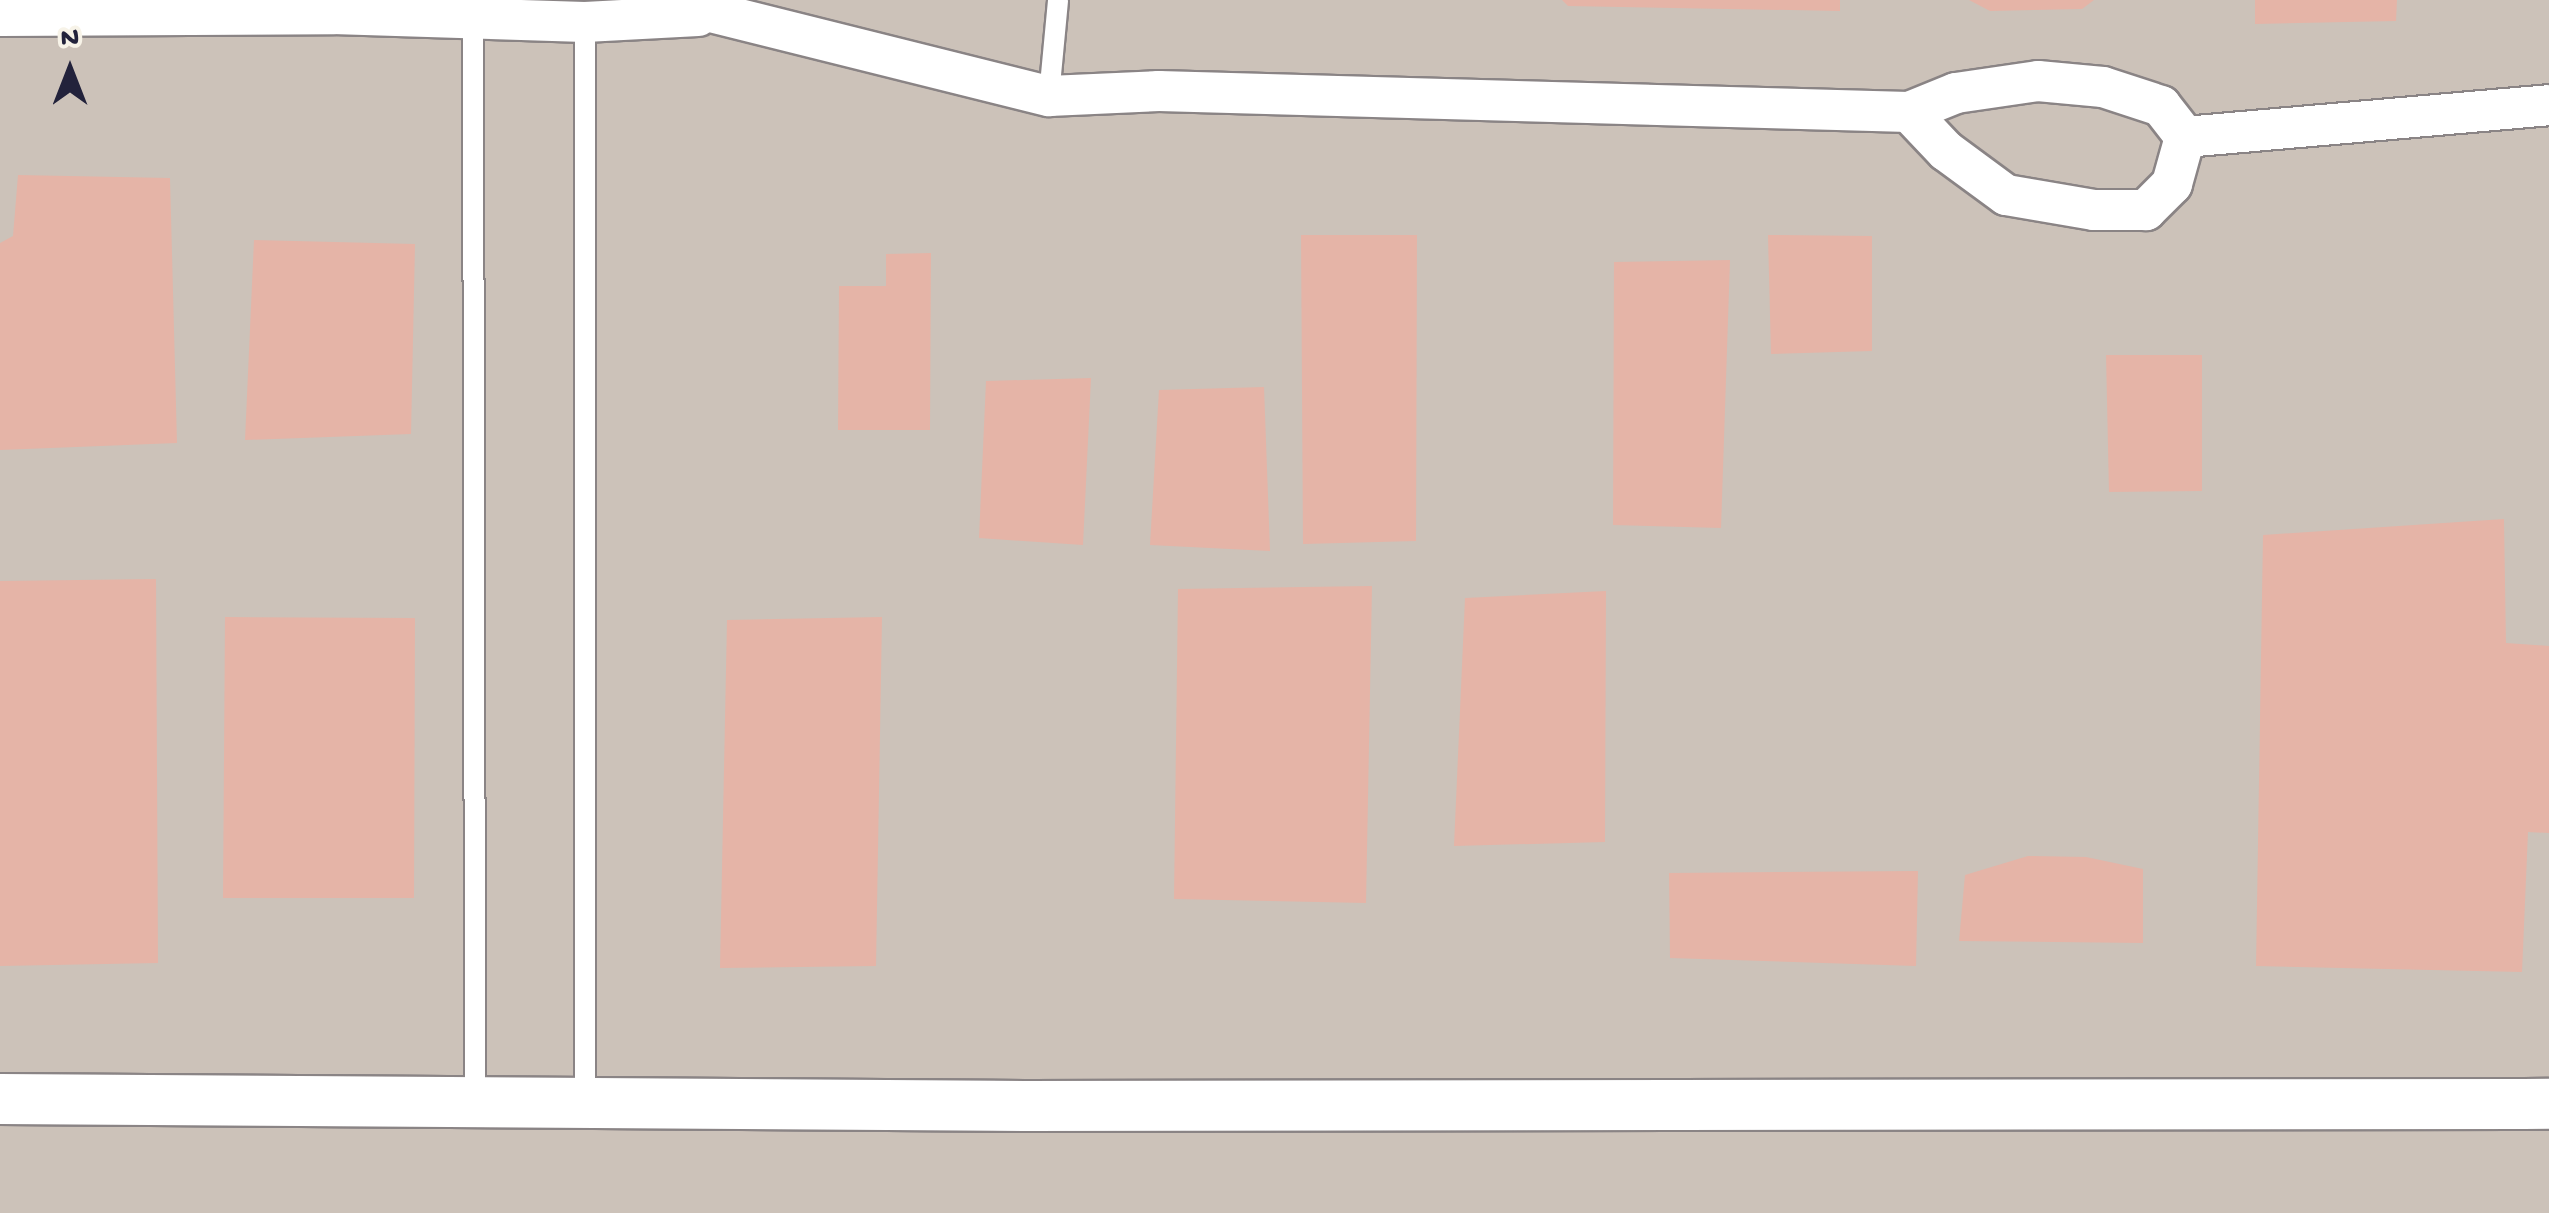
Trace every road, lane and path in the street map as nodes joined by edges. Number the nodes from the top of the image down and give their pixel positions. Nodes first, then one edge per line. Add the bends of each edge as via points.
1 (663, 0) edge
2 (1058, 0) edge
3 (473, 8) edge
4 (712, 15) junction
5 (0, 16) edge
6 (585, 22) junction
7 (1050, 96) junction
8 (2549, 105) edge
9 (1909, 112) junction
10 (2186, 137) junction
11 (0, 1100) edge
12 (474, 1101) junction
13 (585, 1104) junction
14 (2549, 1104) edge

1 - 4 street
2 - 7 lane
3 - 5 street
3 - 6 street
3 - 12 lane
4 - 6 street
4 - 7 street
6 - 13 lane
7 - 9 street via 1158,91
8 - 10 street
9 - 10 street via 1956,93 2038,81 2103,87 2161,106
9 - 10 street via 1946,151 2006,196 2094,210 2146,210 2172,184
11 - 12 street
12 - 13 street
13 - 14 street

